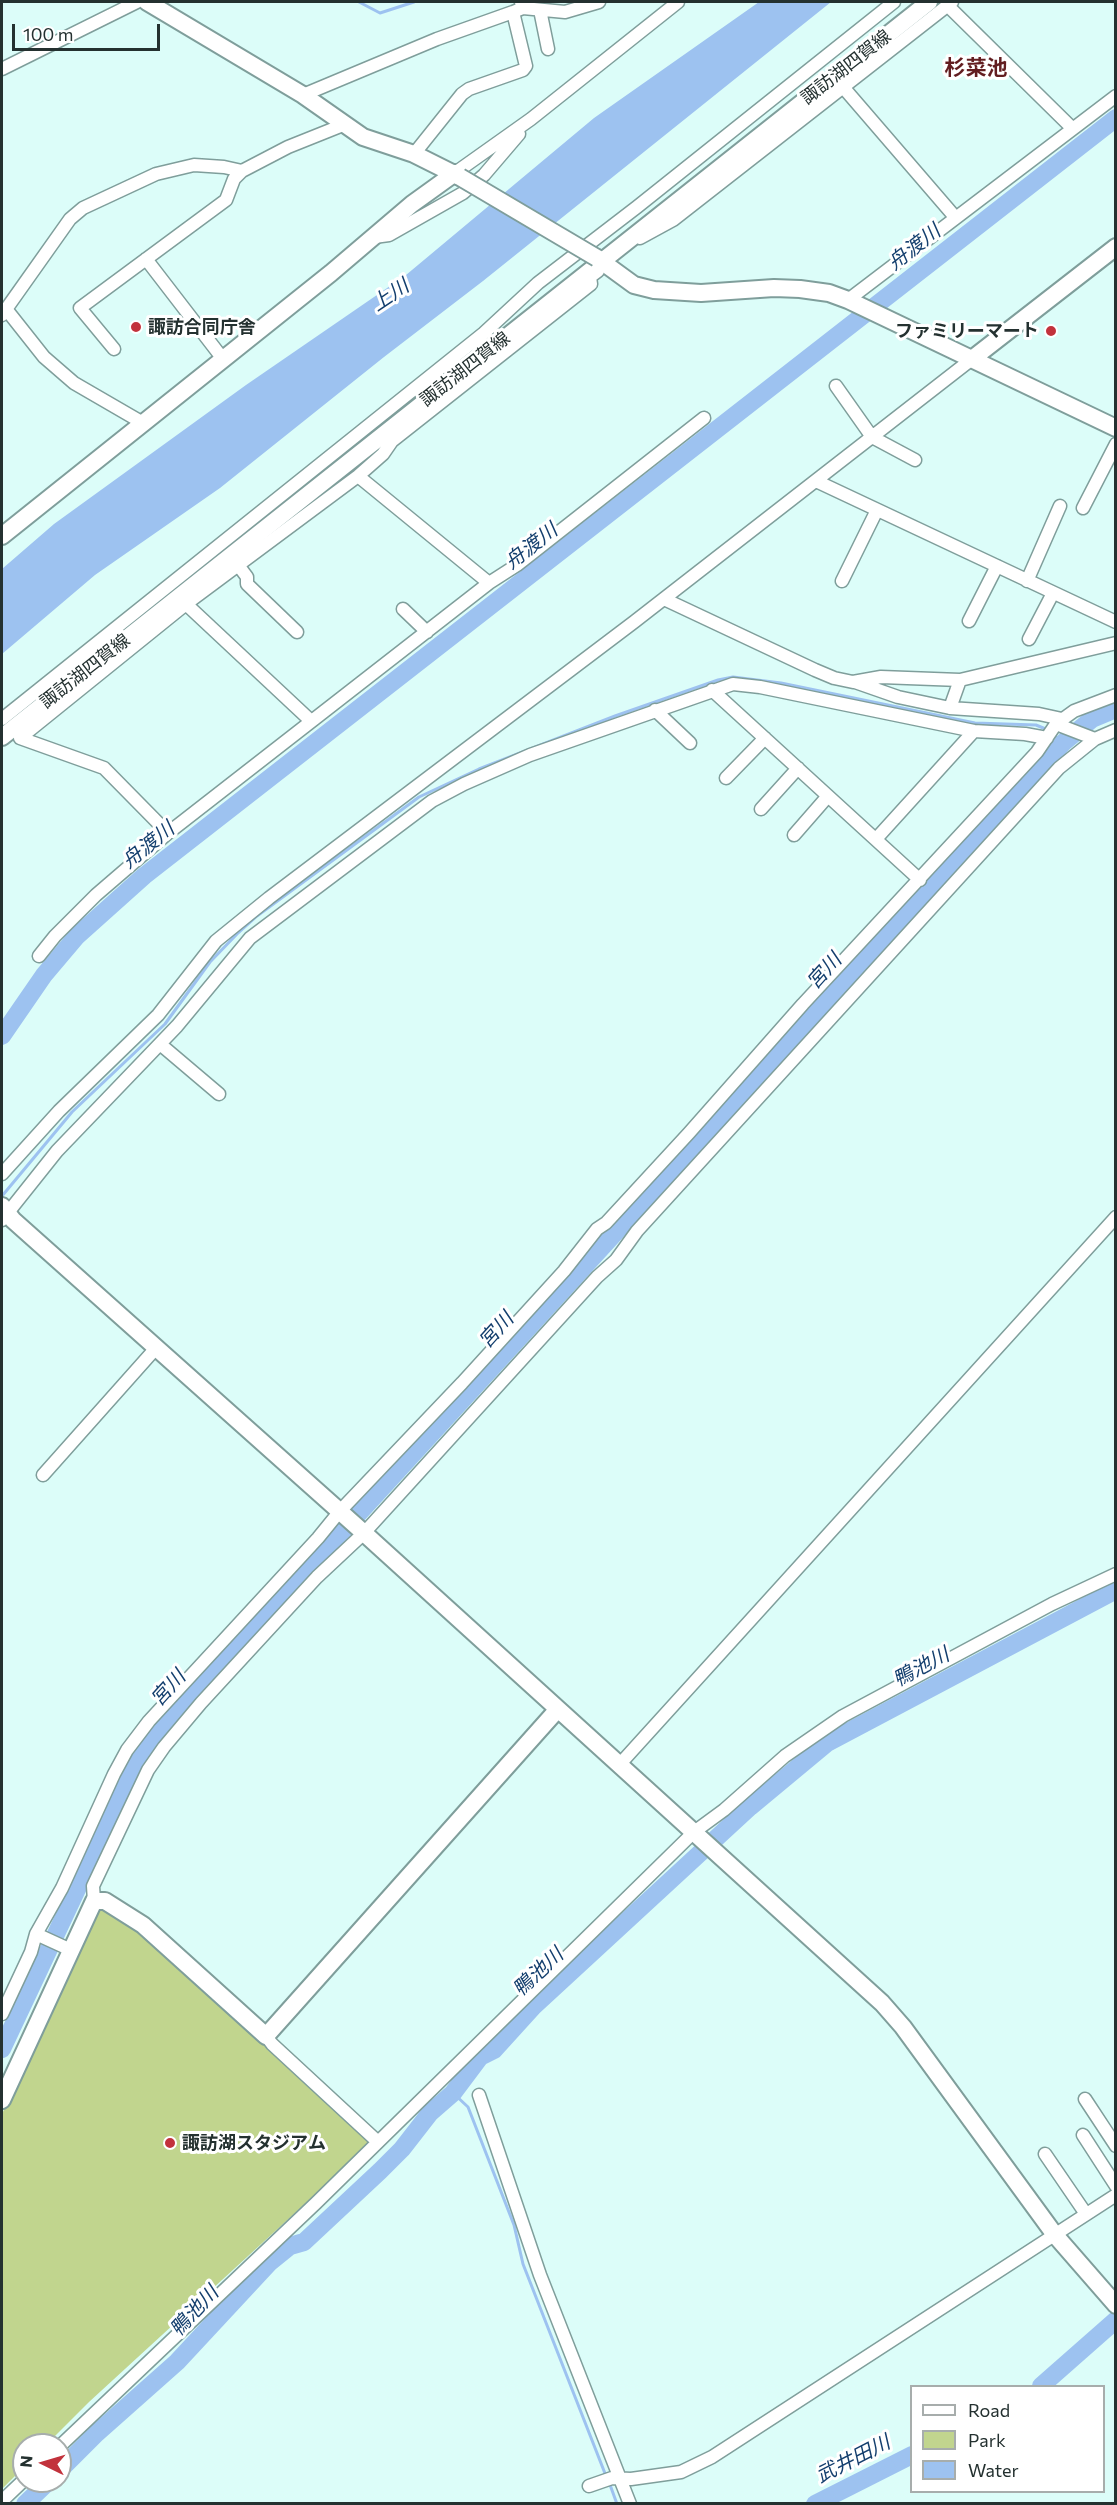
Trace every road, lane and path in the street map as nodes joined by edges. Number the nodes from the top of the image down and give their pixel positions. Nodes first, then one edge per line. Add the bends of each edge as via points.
1 (137, 2) edge
2 (147, 2) edge
3 (598, 2) edge
4 (678, 2) edge
5 (894, 2) edge
6 (929, 2) edge
7 (950, 3) edge
8 (519, 7) edge
9 (540, 10) junction
10 (548, 49) dead end
11 (2, 69) edge
12 (843, 87) junction
13 (303, 95) junction
14 (1116, 96) edge
15 (531, 119) junction
16 (343, 125) junction
17 (1072, 128) junction
18 (414, 154) junction
19 (242, 171) junction
20 (458, 175) junction
21 (955, 218) junction
22 (374, 237) junction
23 (623, 244) junction
24 (1116, 247) edge
25 (146, 259) junction
26 (602, 261) junction
27 (851, 302) junction
28 (4, 312) edge
29 (114, 349) dead end
30 (223, 359) junction
31 (972, 359) junction
32 (836, 386) dead end
33 (704, 418) dead end
34 (143, 423) junction
35 (1116, 428) edge
36 (872, 437) junction
37 (1116, 444) edge
38 (915, 460) dead end
39 (358, 476) junction
40 (816, 481) junction
41 (1060, 506) dead end
42 (1083, 508) dead end
43 (877, 510) junction
44 (2, 536) edge
45 (238, 565) junction
46 (997, 566) junction
47 (842, 581) dead end
48 (1027, 581) junction
49 (489, 583) junction
50 (1053, 592) junction
51 (664, 599) junction
52 (186, 604) junction
53 (403, 609) dead end
54 (969, 621) dead end
55 (1116, 622) edge
56 (297, 632) dead end
57 (427, 632) junction
58 (1029, 639) dead end
59 (1116, 643) edge
60 (960, 680) junction
61 (853, 682) junction
62 (712, 690) junction
63 (1116, 695) edge
64 (950, 708) junction
65 (655, 710) junction
66 (2, 719) edge
67 (311, 721) junction
68 (1060, 723) junction
69 (1116, 730) edge
70 (974, 731) junction
71 (2, 737) edge
72 (1092, 737) junction
73 (765, 738) junction
74 (1047, 738) junction
75 (690, 742) dead end
76 (798, 768) junction
77 (726, 778) dead end
78 (828, 796) junction
79 (761, 809) dead end
80 (168, 833) junction
81 (794, 835) dead end
82 (876, 839) junction
83 (920, 880) junction
84 (39, 956) dead end
85 (160, 1044) junction
86 (219, 1094) dead end
87 (2, 1174) edge
88 (3, 1213) edge
89 (1116, 1217) edge
90 (156, 1348) junction
91 (43, 1475) dead end
92 (341, 1513) junction
93 (362, 1531) junction
94 (1116, 1574) edge
95 (558, 1709) junction
96 (620, 1764) junction
97 (696, 1834) junction
98 (94, 1901) junction
99 (38, 1935) junction
100 (68, 1949) junction
101 (2, 2014) edge
102 (266, 2036) junction
103 (479, 2096) dead end
104 (1085, 2099) dead end
105 (2, 2100) edge
106 (1083, 2135) dead end
107 (378, 2142) junction
108 (1116, 2146) edge
109 (1045, 2154) dead end
110 (1116, 2186) edge
111 (1116, 2196) edge
112 (1086, 2214) junction
113 (1055, 2235) junction
114 (1114, 2303) edge
115 (72, 2435) edge
116 (616, 2478) junction
117 (589, 2486) dead end
118 (630, 2504) edge

1 - 11 street
2 - 13 street
3 - 9 street via 565,12
4 - 15 street
5 - 66 street via 538,283 484,333
6 - 23 street, 諏訪湖四賀線
7 - 12 street
7 - 17 street
8 - 9 street
8 - 13 street
8 - 18 street via 524,70 462,94
9 - 10 street
12 - 21 street
12 - 23 street via 673,220
13 - 16 street
14 - 17 street
15 - 20 street
15 - 22 street via 484,175 463,193 389,235
16 - 18 street via 363,137
16 - 19 street
17 - 21 street
18 - 20 street
19 - 25 street via 234,179 226,200
19 - 28 street via 204,165 183,167 156,174 83,208 70,219
20 - 22 street via 412,204
20 - 26 street, bridge
21 - 27 street
22 - 30 street
23 - 26 street, 諏訪湖四賀線
24 - 31 street
25 - 29 street via 80,308
25 - 30 street
26 - 27 street via 634,285 654,290 701,293 800,289 829,293
26 - 39 street via 590,277 591,284 392,441
26 - 71 street, 諏訪湖四賀線
27 - 31 street
28 - 34 street via 44,357 74,383
30 - 34 street
31 - 35 street
31 - 36 street
32 - 36 street
33 - 49 street
34 - 44 street
36 - 38 street
36 - 40 street
37 - 42 street
39 - 45 street
39 - 49 street
40 - 43 street
40 - 51 street
41 - 48 street
43 - 46 street
43 - 47 street
45 - 52 street
45 - 56 street via 247,584
46 - 48 street
46 - 54 street
48 - 50 street
49 - 57 street
50 - 55 street
50 - 58 street
51 - 61 street via 815,670
51 - 87 street via 216,941 158,1015 59,1111
52 - 67 street
52 - 80 street via 20,738 104,768
53 - 57 street
57 - 67 street
59 - 60 street
60 - 61 street via 881,677
60 - 64 street
61 - 64 street
62 - 65 street
62 - 70 street via 734,684 760,687
62 - 73 street
63 - 68 street via 1074,711
64 - 68 street via 1039,714
65 - 75 street
65 - 85 street via 530,755 432,801 250,938
67 - 80 street
68 - 72 street
68 - 74 street
69 - 72 street
70 - 74 street
70 - 82 street
72 - 93 street via 1059,768 638,1231 616,1260
73 - 76 street
73 - 77 street
74 - 83 street
76 - 78 street
76 - 79 street
78 - 81 street
78 - 82 street
80 - 84 street via 96,896
82 - 83 street
83 - 92 street
85 - 86 street
85 - 88 street via 83,1122
88 - 90 street
89 - 96 street
90 - 91 street
90 - 92 street
92 - 93 street
92 - 99 street via 149,1721 127,1750
93 - 95 street
93 - 98 street via 164,1747 144,1778 93,1886
94 - 97 street via 843,1716 798,1745
95 - 96 street
95 - 102 street
96 - 97 street
97 - 107 street
97 - 113 street via 882,2003
98 - 100 street
98 - 102 street via 105,1901 143,1925
99 - 100 street
99 - 101 street
100 - 105 street
102 - 107 street
103 - 116 street via 540,2275
104 - 108 street
106 - 110 street
107 - 115 street
109 - 112 street
111 - 112 street
112 - 113 street
113 - 114 street
113 - 116 street via 712,2457 681,2472
116 - 117 street
116 - 118 street

